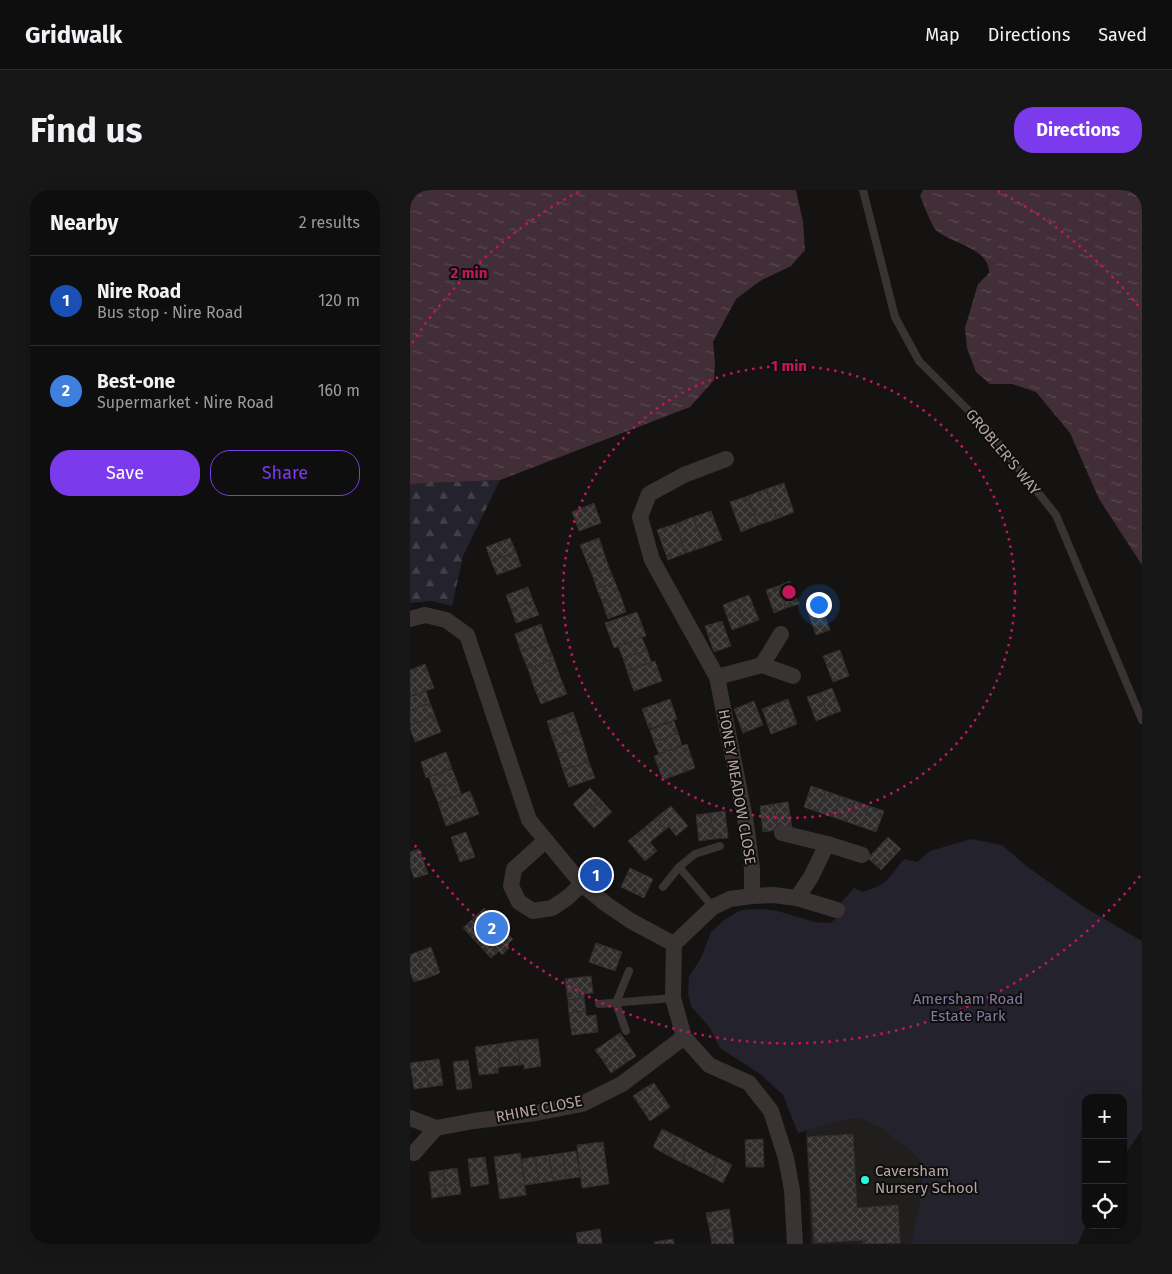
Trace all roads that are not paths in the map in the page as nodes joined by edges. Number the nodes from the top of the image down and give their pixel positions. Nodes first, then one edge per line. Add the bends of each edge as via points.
1 (863, 190) edge
2 (726, 459) dead end
3 (410, 619) edge
4 (781, 634) dead end
5 (762, 665) junction
6 (793, 676) dead end
7 (717, 678) junction
8 (1142, 720) edge
9 (782, 833) dead end
10 (545, 840) junction
11 (827, 844) junction
12 (720, 846) dead end
13 (862, 855) dead end
14 (680, 867) junction
15 (582, 884) junction
16 (663, 887) dead end
17 (752, 896) junction
18 (797, 898) junction
19 (713, 907) junction
20 (837, 910) dead end
21 (674, 944) junction
22 (629, 971) dead end
23 (673, 998) junction
24 (616, 1003) junction
25 (599, 1004) dead end
26 (626, 1030) dead end
27 (684, 1038) junction
28 (410, 1118) edge
29 (436, 1128) junction
30 (414, 1153) dead end
31 (795, 1244) edge

1 - 8 lane, GROBLER'S WAY via 895,317 920,361 988,430 1056,516
2 - 7 street, HONEY MEADOW CLOSE via 684,475 649,494 640,518 652,560
3 - 10 street via 425,615 446,620 467,635 529,820
4 - 5 street
5 - 6 street
5 - 7 street
7 - 17 street, HONEY MEADOW CLOSE via 746,823
9 - 11 street
10 - 15 street
10 - 15 street via 514,869 511,886 518,902 533,911 552,908
11 - 13 street
11 - 18 street
12 - 14 lane via 695,854
14 - 16 lane
14 - 19 lane
15 - 21 street via 631,921
17 - 18 street
17 - 19 street via 730,899
18 - 20 street
19 - 21 street
21 - 23 street
22 - 24 lane
23 - 24 lane
23 - 27 street
24 - 25 lane
24 - 26 lane
27 - 29 street, RHINE CLOSE via 622,1084 582,1104
27 - 31 street via 709,1066 749,1083 771,1111 792,1190
28 - 29 street
29 - 30 street

